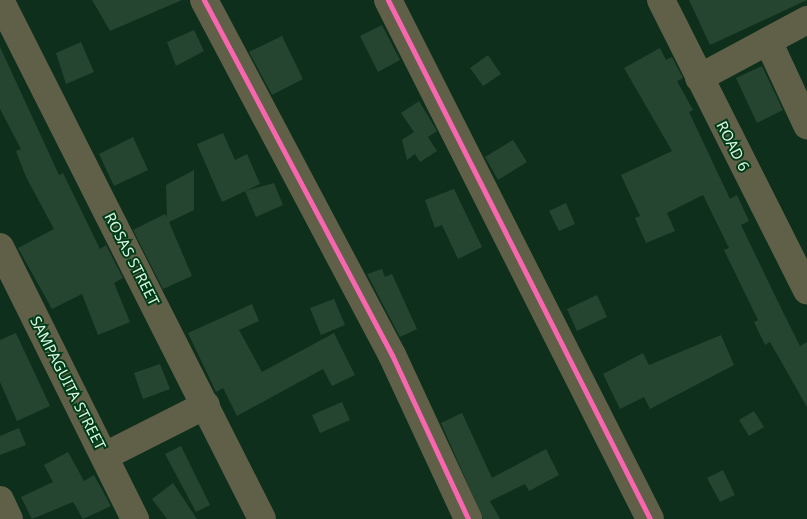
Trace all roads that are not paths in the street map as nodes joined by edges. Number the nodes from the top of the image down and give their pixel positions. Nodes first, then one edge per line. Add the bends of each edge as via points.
1 (0, 0) edge
2 (204, 0) edge
3 (388, 0) edge
4 (661, 0) edge
5 (807, 20) edge
6 (768, 41) junction
7 (699, 78) junction
8 (807, 125) edge
9 (0, 247) edge
10 (807, 290) edge
11 (206, 405) junction
12 (105, 456) junction
13 (0, 500) edge
14 (9, 519) edge
15 (135, 519) edge
16 (262, 519) edge
17 (468, 519) edge
18 (650, 519) edge

1 - 11 street, ROSAS STREET
2 - 17 street via 392,355
3 - 18 street
4 - 7 street, ROAD 6
5 - 6 street
6 - 7 street
6 - 8 street
7 - 10 street, ROAD 6
9 - 12 street, SAMPAGUITA STREET
11 - 12 street
11 - 16 street, ROSAS STREET
12 - 15 street, SAMPAGUITA STREET
13 - 14 street

